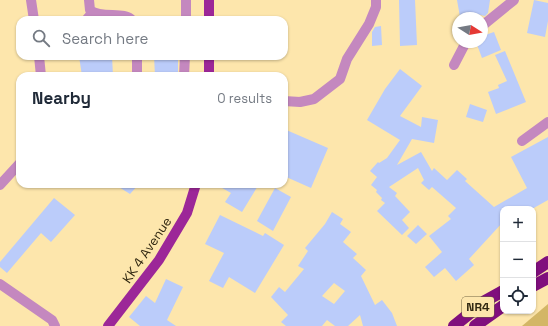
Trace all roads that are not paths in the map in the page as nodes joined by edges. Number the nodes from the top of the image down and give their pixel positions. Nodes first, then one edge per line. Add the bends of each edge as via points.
1 (31, 0) edge
2 (89, 0) edge
3 (186, 0) edge
4 (209, 0) edge
5 (376, 0) edge
6 (514, 0) edge
7 (93, 12) junction
8 (33, 16) edge
9 (90, 16) edge
10 (114, 16) edge
11 (186, 16) edge
12 (209, 16) edge
13 (488, 21) edge
14 (463, 48) edge
15 (39, 60) edge
16 (137, 60) edge
17 (185, 60) edge
18 (209, 60) edge
19 (454, 64) dead end
20 (41, 72) edge
21 (138, 72) edge
22 (184, 72) edge
23 (210, 72) edge
24 (288, 101) edge
25 (548, 122) edge
26 (522, 141) dead end
27 (16, 167) edge
28 (0, 185) edge
29 (195, 188) edge
30 (548, 262) edge
31 (536, 270) edge
32 (548, 278) edge
33 (0, 284) edge
34 (536, 284) edge
35 (500, 293) edge
36 (500, 308) edge
37 (55, 326) edge
38 (108, 326) edge
39 (454, 326) edge
40 (475, 326) edge

1 - 8 street
2 - 7 street via 90,10
3 - 11 street
4 - 12 main road
5 - 24 street via 369,24 347,59 340,79 314,99
6 - 13 street
7 - 9 street
7 - 10 street
14 - 19 street
15 - 20 street
16 - 21 street
17 - 22 street
18 - 23 main road
25 - 26 street
27 - 28 street
29 - 38 main road, KK 4 Avenue via 187,213 159,260
30 - 31 highway
32 - 34 highway
33 - 37 street via 52,320
35 - 39 highway, NR4 via 485,301
36 - 40 highway, NR4

